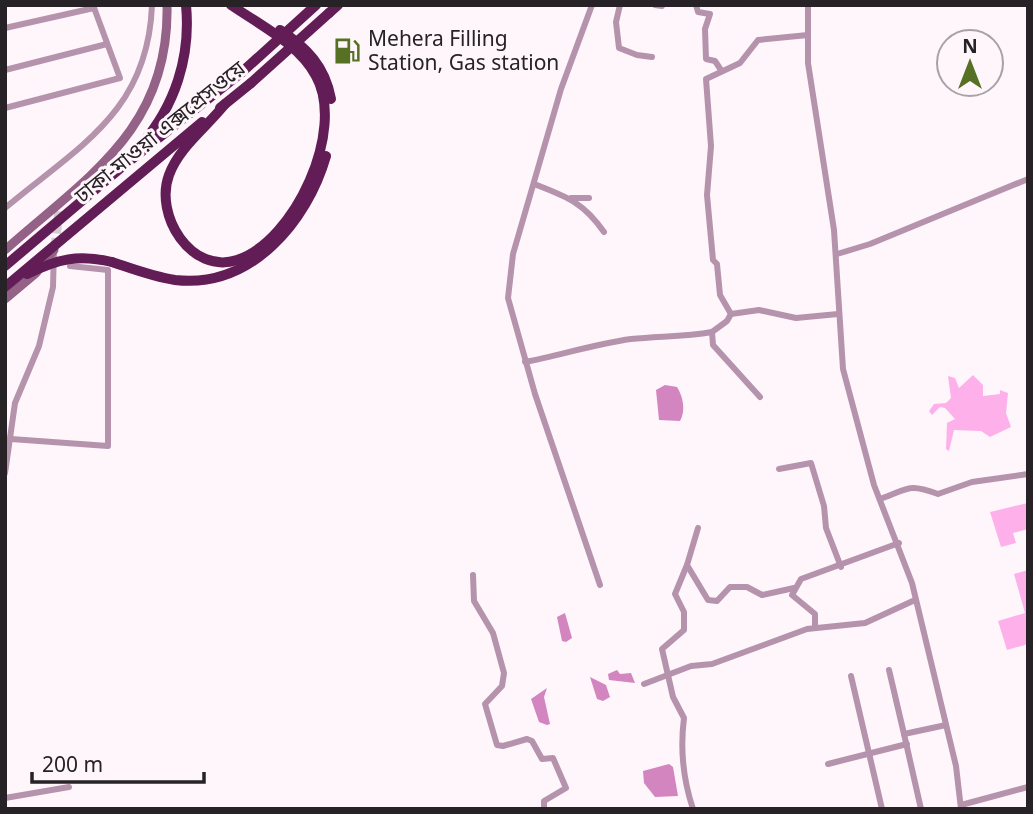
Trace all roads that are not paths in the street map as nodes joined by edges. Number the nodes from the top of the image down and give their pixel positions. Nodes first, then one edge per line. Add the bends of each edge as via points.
1 (152, 5) edge
2 (167, 5) edge
3 (186, 5) edge
4 (231, 5) edge
5 (243, 5) edge
6 (316, 5) edge
7 (592, 5) edge
8 (620, 5) edge
9 (655, 5) edge
10 (696, 5) edge
11 (808, 5) edge
12 (662, 6) edge
13 (94, 7) edge
14 (334, 9) edge
15 (5, 28) edge
16 (808, 35) junction
17 (107, 44) junction
18 (652, 57) dead end
19 (5, 70) edge
20 (721, 70) junction
21 (225, 104) junction
22 (5, 108) edge
23 (123, 166) junction
24 (1028, 179) edge
25 (534, 184) junction
26 (569, 198) junction
27 (589, 198) dead end
28 (5, 208) edge
29 (604, 232) dead end
30 (5, 250) edge
31 (54, 250) joint
32 (837, 254) junction
33 (70, 265) dead end
34 (5, 266) edge
35 (7, 285) edge
36 (5, 299) edge
37 (731, 314) junction
38 (838, 314) junction
39 (712, 332) junction
40 (525, 362) junction
41 (760, 397) dead end
42 (11, 439) junction
43 (779, 469) dead end
44 (5, 473) edge
45 (1028, 474) edge
46 (880, 499) junction
47 (698, 528) dead end
48 (898, 543) junction
49 (687, 565) junction
50 (841, 567) junction
51 (473, 575) dead end
52 (600, 585) dead end
53 (794, 588) junction
54 (915, 600) junction
55 (815, 628) junction
56 (888, 670) dead end
57 (668, 673) junction
58 (851, 676) dead end
59 (644, 684) dead end
60 (946, 725) junction
61 (904, 734) junction
62 (907, 744) junction
63 (869, 754) junction
64 (828, 764) dead end
65 (69, 787) dead end
66 (1028, 787) edge
67 (5, 798) edge
68 (961, 807) edge
69 (544, 809) edge
70 (693, 809) edge
71 (882, 809) edge
72 (921, 809) edge

1 - 28 street via 147,50 125,102 97,132
2 - 30 main road via 164,48 145,107 122,145 60,207
3 - 23 highway via 186,43 177,85 159,124
4 - 21 highway via 285,42 315,74 325,105 325,131 306,187 282,224 255,251 236,260 216,262 184,244 166,193 176,160
5 - 35 highway, bridge via 304,47 329,85 330,145 303,210 284,235 243,268 222,277 175,280 82,257 63,258
6 - 23 highway, ঢাকা-মাওয়া এক্সপ্রেসওয়ে, bridge via 242,72
7 - 25 street via 561,89
8 - 18 street via 616,22 619,48
9 - 12 street
10 - 20 street via 698,12 710,13 705,29 706,59 715,61
11 - 16 street
13 - 15 street
13 - 17 street
14 - 21 highway, ঢাকা-মাওয়া এক্সপ্রেসওয়ে, bridge
16 - 20 street via 758,40 740,63
16 - 32 street via 812,100
17 - 19 street
17 - 22 street via 120,78
20 - 37 street via 706,79 707,195 720,295
21 - 35 highway, ঢাকা-মাওয়া এক্সপ্রেসওয়ে
23 - 34 highway, ঢাকা-মাওয়া এক্সপ্রেসওয়ে
24 - 32 street
25 - 26 street
25 - 40 street via 513,254 509,298
26 - 27 street
26 - 29 street via 590,212
31 - 36 main road via 36,273
31 - 42 street via 53,287 39,346 15,403
32 - 38 street
33 - 42 street via 108,270 108,446
37 - 38 street via 759,310 796,318
37 - 39 street
38 - 46 street via 845,376
39 - 40 street via 598,344
39 - 41 street via 712,345
40 - 52 street
42 - 44 street
43 - 50 street via 811,463 826,528
45 - 46 street via 972,482 938,494 899,488
46 - 48 street
47 - 49 street
48 - 50 street
48 - 54 street
49 - 53 street via 708,600 717,601 730,587 747,587 762,595
49 - 57 street via 675,594 684,612 684,630 662,649
50 - 53 street via 800,579
51 - 69 street via 474,601 493,633 504,673 502,686 485,704 487,716 497,745 527,739 542,759 553,758 566,788 544,801
53 - 55 street via 792,595 815,614
54 - 55 street via 865,623
54 - 60 street
55 - 57 street via 712,664
56 - 61 street
57 - 59 street
57 - 70 street via 684,718 682,753
58 - 63 street
60 - 61 street
60 - 68 street
61 - 62 street
62 - 63 street
62 - 72 street
63 - 64 street
63 - 71 street
65 - 67 street
66 - 68 street

